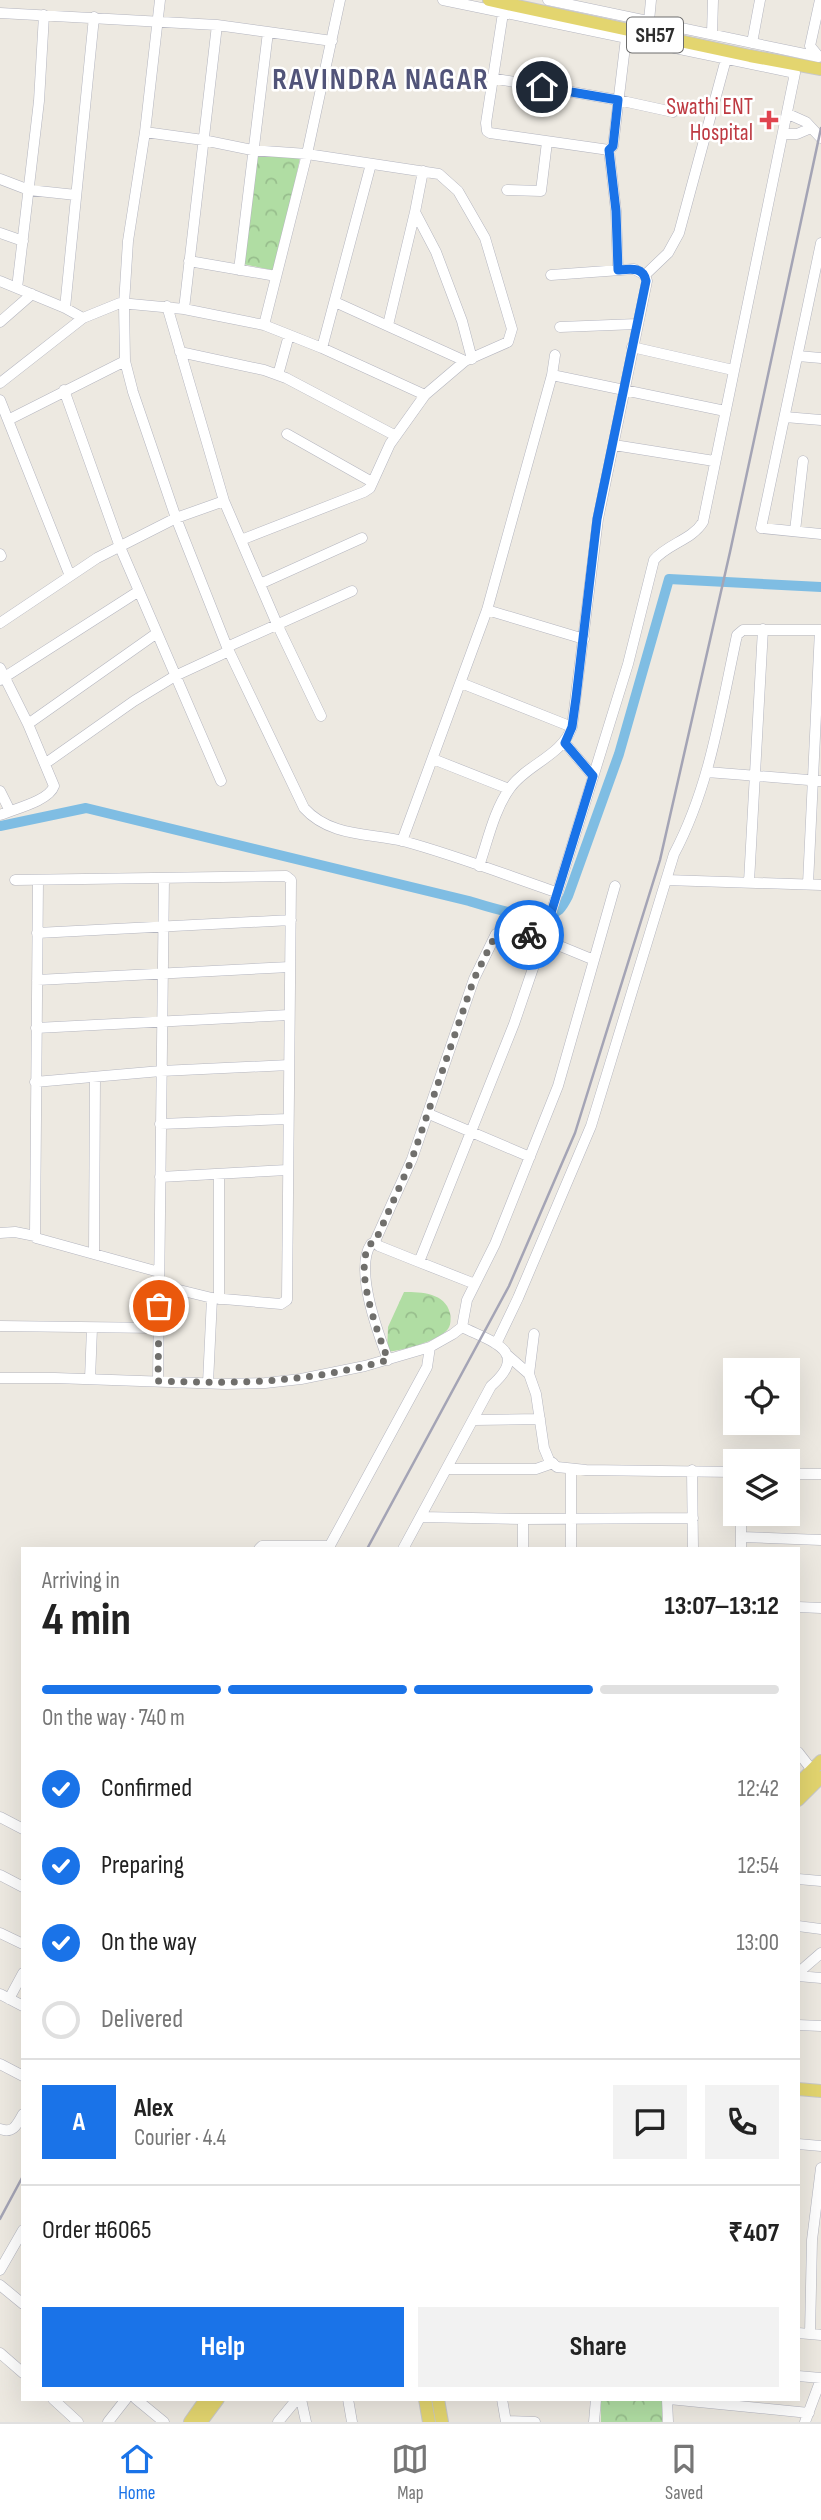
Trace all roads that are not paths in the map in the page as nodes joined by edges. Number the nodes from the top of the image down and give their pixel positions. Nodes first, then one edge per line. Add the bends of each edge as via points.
1 (160, 0) edge
2 (340, 0) edge
3 (443, 0) edge
4 (489, 0) edge
5 (548, 0) edge
6 (651, 0) edge
7 (713, 0) edge
8 (760, 0) edge
9 (820, 0) edge
10 (600, 5) edge
11 (0, 13) edge
12 (503, 13) junction
13 (44, 15) junction
14 (94, 17) junction
15 (158, 20) junction
16 (649, 21) junction
17 (217, 25) junction
18 (268, 32) junction
19 (712, 34) junction
20 (626, 38) junction
21 (332, 41) junction
22 (752, 43) junction
23 (726, 59) junction
24 (821, 69) edge
25 (491, 78) junction
26 (618, 100) junction
27 (673, 112) dead end
28 (788, 114) junction
29 (811, 128) junction
30 (145, 132) junction
31 (784, 134) junction
32 (821, 138) edge
33 (202, 140) junction
34 (547, 142) junction
35 (252, 150) junction
36 (609, 150) junction
37 (307, 154) junction
38 (371, 164) junction
39 (423, 171) junction
40 (0, 179) edge
41 (29, 190) junction
42 (508, 190) dead end
43 (76, 195) junction
44 (415, 212) junction
45 (0, 233) edge
46 (23, 241) junction
47 (821, 243) edge
48 (189, 261) junction
49 (239, 270) junction
50 (618, 270) junction
51 (551, 275) dead end
52 (645, 275) junction
53 (276, 276) junction
54 (0, 281) edge
55 (17, 288) junction
56 (32, 294) junction
57 (816, 294) edge
58 (335, 302) junction
59 (124, 304) junction
60 (167, 306) junction
61 (65, 308) junction
62 (184, 309) junction
63 (83, 318) junction
64 (0, 323) edge
65 (637, 324) junction
66 (264, 325) junction
67 (388, 326) junction
68 (560, 327) dead end
69 (289, 335) junction
70 (632, 347) junction
71 (322, 348) junction
72 (180, 352) junction
73 (555, 355) dead end
74 (798, 356) junction
75 (821, 358) edge
76 (469, 360) junction
77 (125, 361) junction
78 (733, 370) junction
79 (278, 375) junction
80 (552, 375) junction
81 (0, 383) edge
82 (64, 390) junction
83 (623, 390) junction
84 (425, 396) junction
85 (0, 400) edge
86 (725, 411) junction
87 (785, 417) junction
88 (8, 420) junction
89 (821, 420) edge
90 (286, 434) dead end
91 (396, 436) junction
92 (614, 445) junction
93 (714, 461) junction
94 (803, 461) dead end
95 (372, 482) junction
96 (224, 501) junction
97 (176, 517) junction
98 (795, 531) junction
99 (821, 534) edge
100 (362, 538) dead end
101 (241, 540) junction
102 (120, 547) junction
103 (70, 576) junction
104 (260, 584) junction
105 (139, 591) junction
106 (352, 591) dead end
107 (487, 610) junction
108 (0, 623) edge
109 (277, 624) junction
110 (763, 629) junction
111 (821, 630) edge
112 (157, 633) junction
113 (584, 639) junction
114 (228, 649) junction
115 (1, 675) edge
116 (175, 676) junction
117 (461, 683) junction
118 (321, 716) dead end
119 (28, 724) junction
120 (572, 727) junction
121 (565, 743) junction
122 (433, 759) junction
123 (46, 763) junction
124 (707, 772) junction
125 (756, 775) junction
126 (593, 776) junction
127 (817, 780) edge
128 (221, 781) dead end
129 (509, 789) junction
130 (0, 791) edge
131 (5, 813) edge
132 (402, 841) junction
133 (479, 866) junction
134 (164, 878) junction
135 (15, 880) dead end
136 (38, 880) junction
137 (666, 880) junction
138 (749, 882) junction
139 (808, 884) junction
140 (821, 885) edge
141 (615, 886) dead end
142 (556, 892) junction
143 (291, 920) junction
144 (163, 926) junction
145 (37, 933) junction
146 (543, 939) junction
147 (594, 960) junction
148 (290, 967) junction
149 (162, 972) junction
150 (37, 980) junction
151 (289, 1015) junction
152 (161, 1020) junction
153 (36, 1028) junction
154 (289, 1065) junction
155 (161, 1071) junction
156 (94, 1077) junction
157 (35, 1082) junction
158 (429, 1114) junction
159 (288, 1119) junction
160 (160, 1124) junction
161 (472, 1132) junction
162 (530, 1157) junction
163 (287, 1170) junction
164 (219, 1174) junction
165 (160, 1177) junction
166 (0, 1233) edge
167 (35, 1236) junction
168 (375, 1242) junction
169 (94, 1254) junction
170 (419, 1262) junction
171 (159, 1272) junction
172 (475, 1284) junction
173 (159, 1285) junction
174 (216, 1298) junction
175 (0, 1326) edge
176 (462, 1327) junction
177 (92, 1328) junction
178 (159, 1328) junction
179 (534, 1334) dead end
180 (496, 1344) junction
181 (430, 1347) junction
182 (506, 1354) junction
183 (388, 1360) junction
184 (529, 1374) junction
185 (0, 1378) edge
186 (90, 1379) junction
187 (158, 1381) junction
188 (208, 1383) junction
189 (540, 1419) junction
190 (474, 1420) junction
191 (553, 1463) junction
192 (448, 1469) junction
193 (571, 1469) junction
194 (692, 1470) junction
195 (723, 1471) edge
196 (800, 1474) edge
197 (821, 1474) edge
198 (421, 1517) junction
199 (693, 1518) junction
200 (523, 1519) junction
201 (571, 1519) junction
202 (741, 1526) edge
203 (741, 1537) junction
204 (821, 1540) edge
205 (261, 1547) edge
206 (329, 1547) edge
207 (405, 1547) edge
208 (523, 1547) edge
209 (571, 1547) edge
210 (693, 1547) edge
211 (741, 1547) edge
212 (800, 1607) edge
213 (821, 1608) edge
214 (800, 1754) edge
215 (818, 1769) edge
216 (800, 1782) edge
217 (800, 1797) edge
218 (0, 1817) edge
219 (21, 1828) edge
220 (0, 1875) edge
221 (800, 1879) edge
222 (821, 1881) edge
223 (21, 1886) edge
224 (800, 1926) edge
225 (821, 1929) edge
226 (0, 1933) edge
227 (21, 1943) edge
228 (821, 1953) edge
229 (800, 1972) edge
230 (800, 1974) edge
231 (21, 1976) edge
232 (821, 1978) edge
233 (5, 1997) edge
234 (21, 2005) edge
235 (800, 2025) edge
236 (821, 2026) edge
237 (0, 2064) edge
238 (21, 2075) edge
239 (800, 2089) edge
240 (821, 2091) edge
241 (21, 2118) edge
242 (0, 2129) edge
243 (800, 2144) edge
244 (821, 2146) edge
245 (821, 2168) edge
246 (21, 2235) edge
247 (0, 2270) edge
248 (0, 2285) edge
249 (21, 2302) edge
250 (800, 2333) edge
251 (810, 2334) junction
252 (821, 2335) edge
253 (0, 2353) edge
254 (21, 2371) edge
255 (800, 2376) edge
256 (821, 2378) edge
257 (55, 2401) edge
258 (124, 2401) edge
259 (138, 2401) edge
260 (205, 2401) edge
261 (217, 2401) edge
262 (297, 2401) edge
263 (300, 2401) edge
264 (348, 2401) edge
265 (425, 2401) edge
266 (438, 2401) edge
267 (502, 2401) edge
268 (596, 2401) edge
269 (668, 2401) edge
270 (683, 2401) edge
271 (807, 2417) edge
272 (506, 2421) edge
273 (78, 2422) edge
274 (108, 2422) edge
275 (164, 2422) edge
276 (190, 2422) edge
277 (201, 2422) edge
278 (278, 2422) edge
279 (306, 2422) edge
280 (352, 2422) edge
281 (429, 2422) edge
282 (442, 2422) edge
283 (535, 2422) edge
284 (594, 2422) edge
285 (668, 2422) edge

1 - 15 street
2 - 21 street
3 - 12 street
4 - 24 main road, SH57
5 - 10 street
6 - 16 street
7 - 19 street
8 - 22 street
9 - 22 street via 810,46 819,57
10 - 16 street
11 - 13 street
12 - 20 street
12 - 25 street
13 - 14 street
13 - 41 street
14 - 15 street
14 - 43 street
15 - 17 street
15 - 30 street
16 - 19 street
17 - 18 street
17 - 33 street
18 - 21 street
18 - 35 street
19 - 22 street
20 - 23 street
20 - 26 street
21 - 37 street
23 - 28 street via 795,73
23 - 52 street via 679,233 668,253
25 - 26 street
25 - 34 street via 487,131
26 - 27 street
26 - 36 street
28 - 29 street
28 - 31 street
29 - 31 street
29 - 32 street
30 - 33 street
30 - 59 street via 128,241
31 - 78 street
33 - 35 street
33 - 48 street
34 - 36 street
34 - 42 street via 541,191
35 - 37 street
35 - 49 street
36 - 50 street
37 - 38 street
37 - 53 street
38 - 39 street
38 - 58 street
39 - 44 street
39 - 76 street via 439,174 458,191 485,238 512,329 508,342
40 - 41 street
41 - 43 street
41 - 46 street
43 - 61 street
44 - 67 street
44 - 76 street via 462,321
45 - 46 street
46 - 55 street
47 - 57 street
48 - 49 street
48 - 62 street
49 - 53 street
50 - 51 street
50 - 52 street via 634,269
52 - 65 street
53 - 66 street
54 - 55 street
55 - 56 street
56 - 61 street
56 - 64 street
57 - 74 street
58 - 67 street
58 - 71 street
59 - 60 street
59 - 63 street
59 - 77 street
60 - 62 street
60 - 72 street
61 - 63 street
62 - 66 street
63 - 81 street
65 - 68 street
65 - 70 street
66 - 69 street
67 - 76 street
69 - 71 street
69 - 79 street
70 - 78 street
70 - 83 street
71 - 84 street
72 - 79 street
72 - 96 street
73 - 80 street
74 - 75 street
74 - 87 street
76 - 84 street
77 - 82 street
77 - 97 street
78 - 86 street
79 - 91 street
80 - 83 street
80 - 107 street
82 - 88 street
82 - 102 street
83 - 86 street
83 - 92 street
84 - 91 street
85 - 88 street
86 - 93 street
87 - 89 street
87 - 98 street via 761,528
88 - 103 street
90 - 95 street
91 - 95 street
92 - 93 street
92 - 113 street via 597,519
93 - 126 street via 703,522 654,560
94 - 98 street
95 - 101 street via 364,492
96 - 97 street
96 - 101 street
97 - 102 street
97 - 114 street
98 - 99 street
100 - 104 street
101 - 104 street
102 - 103 street
102 - 105 street
103 - 108 street
104 - 109 street
105 - 112 street
105 - 115 street
106 - 109 street
107 - 113 street
107 - 117 street
109 - 114 street
109 - 118 street
110 - 111 street
110 - 124 street via 743,630 737,635
110 - 125 street
111 - 127 street
112 - 116 street
112 - 119 street
113 - 120 street
114 - 116 street
114 - 132 street via 310,815 338,830
115 - 119 street
116 - 123 street
116 - 128 street
117 - 120 street
117 - 122 street
119 - 123 street
120 - 121 street
121 - 126 street
121 - 129 street
122 - 129 street
122 - 132 street
123 - 131 street via 52,792
124 - 125 street
124 - 137 street
125 - 127 street
125 - 138 street
126 - 142 street
127 - 139 street
129 - 133 street
130 - 131 street
132 - 133 street
133 - 142 street
134 - 136 street
134 - 143 street via 286,876 291,880
134 - 144 street
135 - 136 street
136 - 145 street
137 - 138 street
137 - 180 street via 591,1126
138 - 139 street
139 - 140 street
141 - 147 street
142 - 146 street
143 - 144 street
143 - 148 street
144 - 145 street
144 - 149 street
145 - 150 street
146 - 147 street
146 - 158 street via 512,932 496,934 474,979
146 - 161 street
147 - 162 street via 558,1086
148 - 149 street
148 - 151 street
149 - 150 street
149 - 152 street
150 - 153 street
151 - 152 street
151 - 154 street
152 - 153 street
152 - 155 street
153 - 157 street
154 - 155 street
154 - 159 street
155 - 156 street
155 - 160 street
156 - 157 street
156 - 169 street
157 - 167 street
158 - 161 street
158 - 168 street
159 - 160 street
159 - 163 street
160 - 165 street
161 - 162 street
161 - 170 street
162 - 172 street
163 - 164 street
163 - 174 street via 285,1303
164 - 165 street
164 - 174 street
165 - 171 street
166 - 167 street
167 - 169 street
168 - 170 street
168 - 183 street via 365,1255 366,1284
169 - 171 street
170 - 172 street
171 - 173 street
172 - 176 street
173 - 174 street
173 - 178 street
174 - 188 street
175 - 177 street
176 - 180 street
176 - 181 street
177 - 178 street
177 - 186 street
178 - 187 street
179 - 184 street
180 - 182 street
181 - 183 street
181 - 206 street via 428,1367
182 - 184 street
182 - 190 street via 506,1373 491,1387
183 - 188 street via 301,1378
184 - 189 street
185 - 186 street
186 - 187 street
187 - 188 street
189 - 190 street
189 - 191 street via 544,1448
190 - 192 street
191 - 192 street via 536,1469
191 - 193 street
192 - 198 street
193 - 194 street
193 - 201 street
194 - 195 street
194 - 199 street
196 - 197 street
198 - 200 street
198 - 207 street
199 - 201 street
199 - 210 street
200 - 201 street
200 - 208 street
201 - 209 street
202 - 203 street
203 - 204 street
203 - 211 street
205 - 206 street
212 - 213 street
214 - 215 street
215 - 216 main road
215 - 217 main road
218 - 219 street
220 - 223 street
221 - 222 street
224 - 225 street
226 - 227 street
228 - 229 street
230 - 232 street
231 - 233 street
233 - 234 street
235 - 236 street
237 - 238 street
239 - 240 main road
241 - 242 street via 14,2129
243 - 244 street
245 - 251 street via 812,2240
246 - 247 street
248 - 249 street
250 - 251 street
251 - 252 street
253 - 254 street
255 - 256 street
256 - 271 street
257 - 273 street
258 - 274 street
259 - 275 street
260 - 276 main road
261 - 277 main road
262 - 278 street
263 - 279 street
264 - 280 street
265 - 281 main road
266 - 282 main road
267 - 272 street
268 - 284 street
269 - 285 street
270 - 271 street
272 - 283 street

